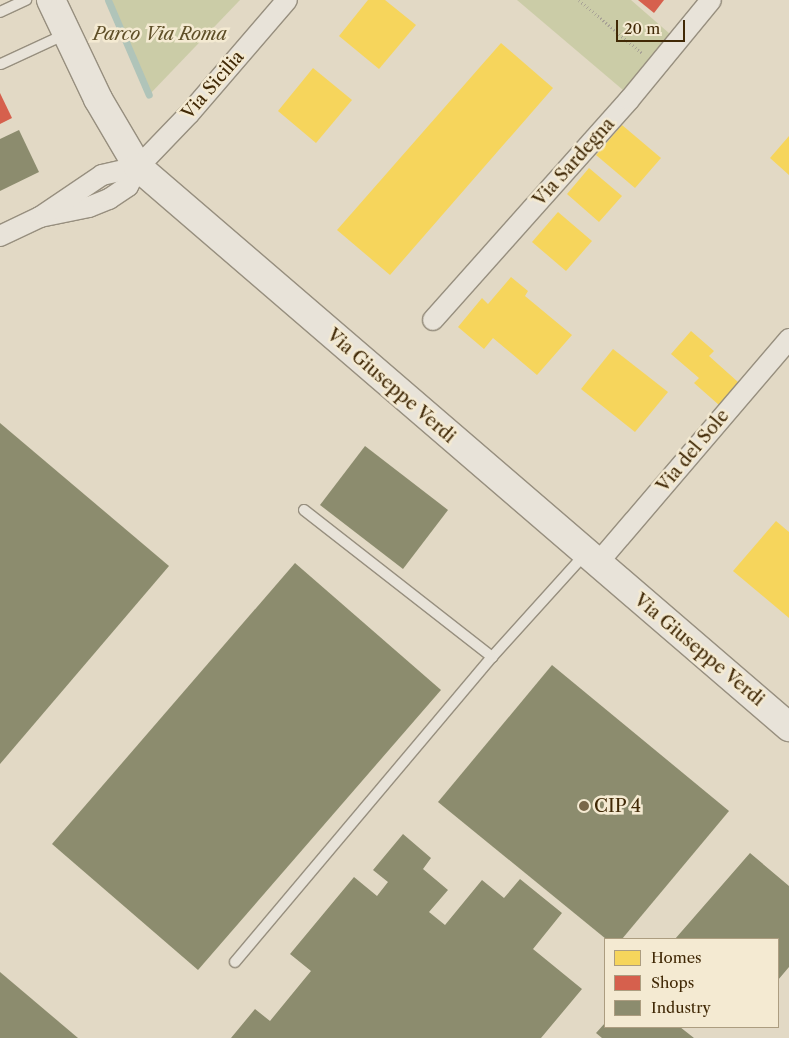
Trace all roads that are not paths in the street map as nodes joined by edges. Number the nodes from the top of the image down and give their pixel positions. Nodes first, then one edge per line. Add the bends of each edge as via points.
1 (26, 0) edge
2 (51, 0) edge
3 (287, 0) edge
4 (711, 0) edge
5 (0, 12) edge
6 (67, 33) junction
7 (1, 64) dead end
8 (138, 167) junction
9 (0, 236) edge
10 (433, 320) dead end
11 (789, 339) edge
12 (304, 510) dead end
13 (591, 559) junction
14 (492, 657) junction
15 (789, 727) edge
16 (235, 962) dead end

1 - 5 lane
2 - 6 main road, Via Giuseppe Verdi
3 - 8 street, Via Sicilia
4 - 10 street, Via Sardegna
6 - 7 lane
6 - 8 main road, Via Giuseppe Verdi via 98,99
8 - 9 street, Via Sicilia via 128,186 109,199 89,207 40,217
8 - 13 main road, Via Giuseppe Verdi
11 - 13 street, Via del Sole
12 - 14 lane
13 - 14 lane
13 - 15 main road, Via Giuseppe Verdi
14 - 16 lane

